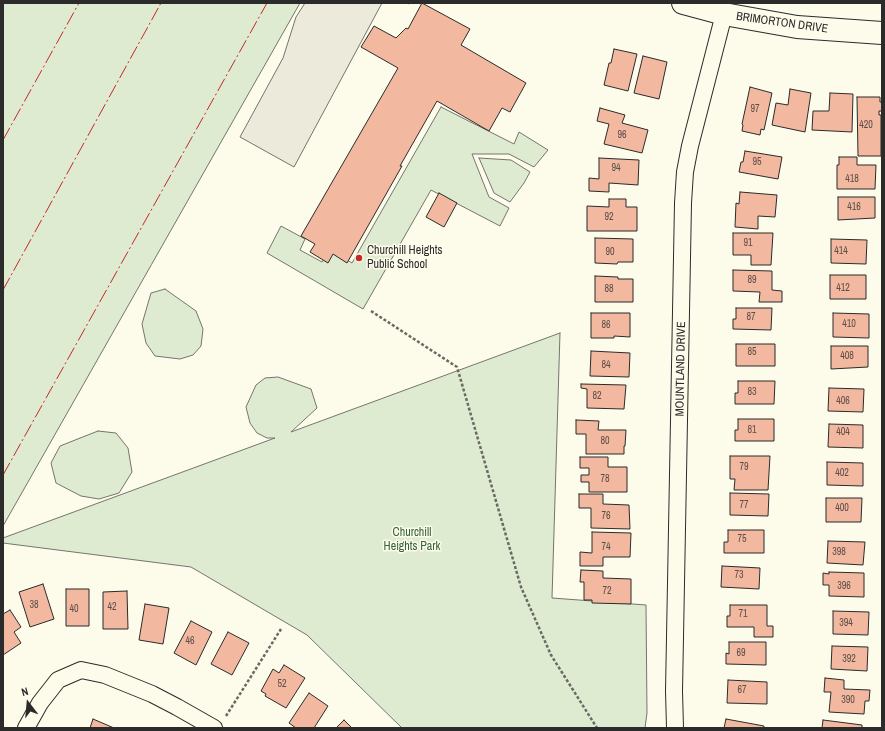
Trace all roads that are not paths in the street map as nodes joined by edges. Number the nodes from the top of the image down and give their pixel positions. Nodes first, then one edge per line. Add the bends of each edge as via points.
1 (683, 3) edge
2 (724, 14) junction
3 (882, 33) edge
4 (218, 725) edge
5 (26, 728) edge
6 (675, 728) edge

1 - 2 street, BRIMORTON DRIVE
2 - 3 street, BRIMORTON DRIVE via 797,27
2 - 6 street, MOUNTLAND DRIVE via 685,172
4 - 5 street via 152,694 104,675 81,670 58,680 40,703

